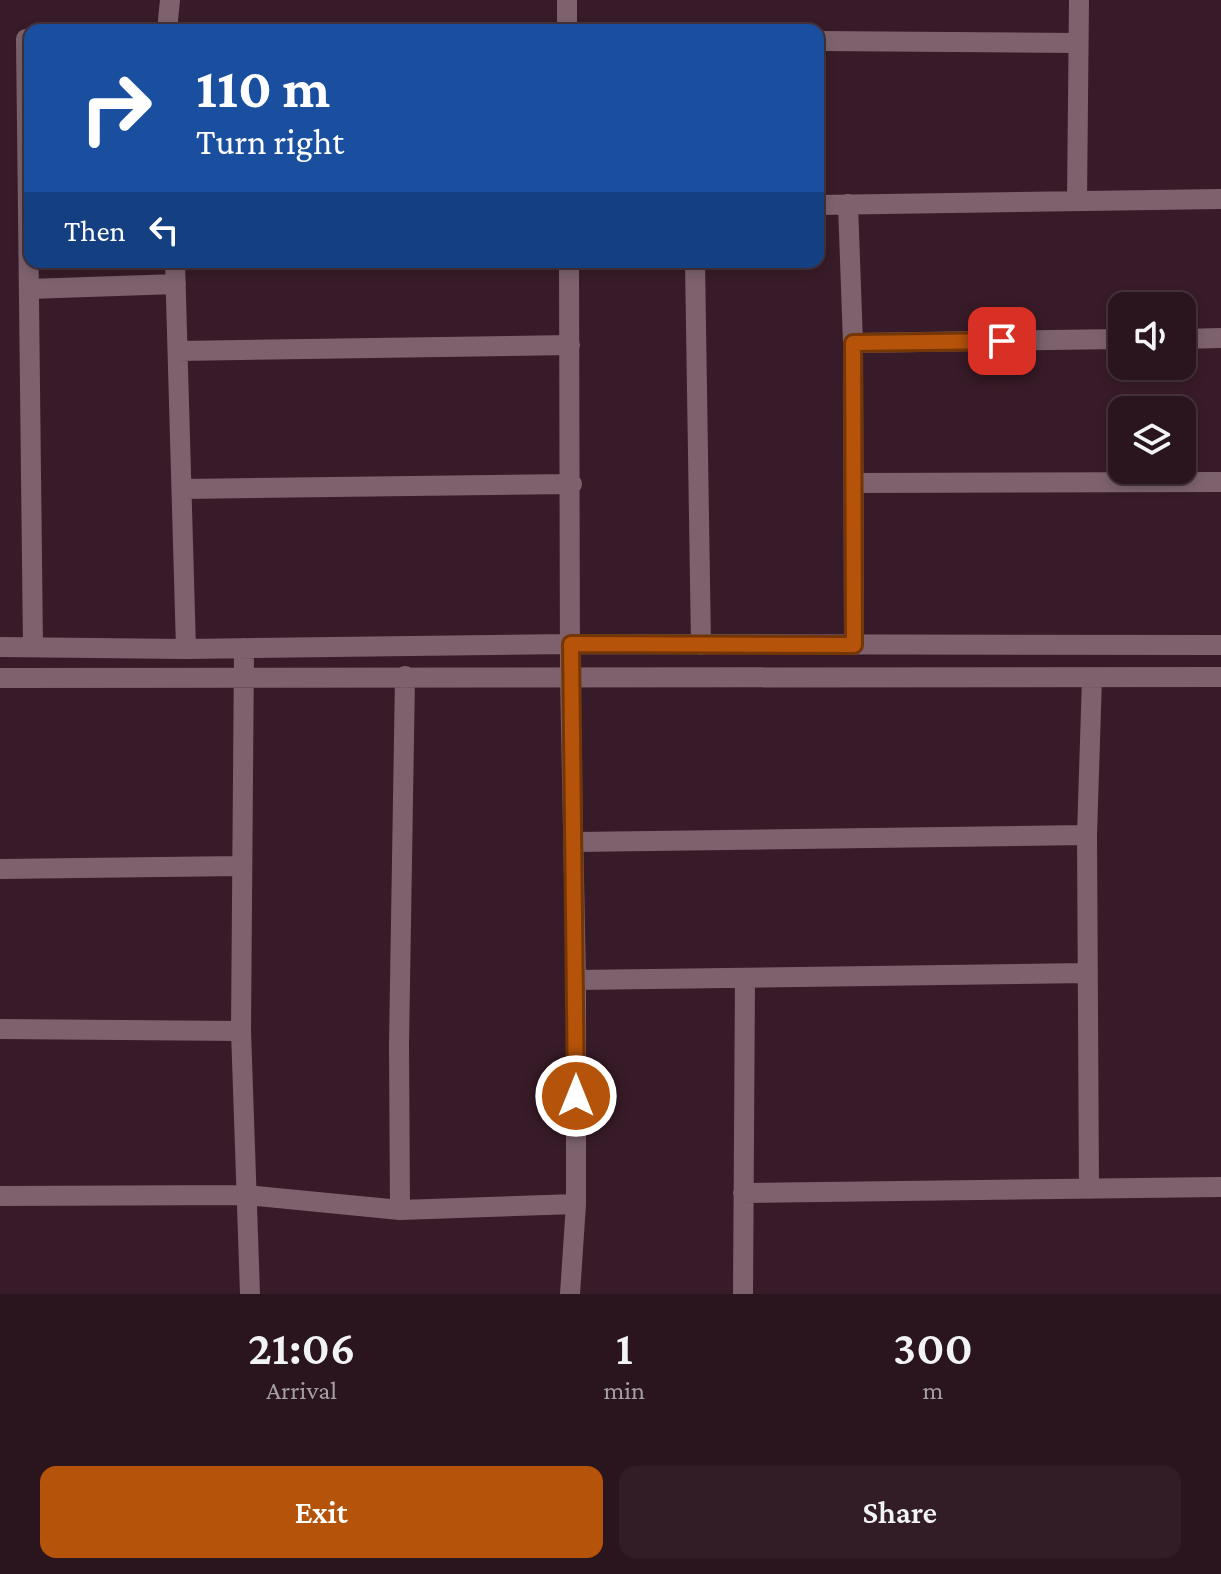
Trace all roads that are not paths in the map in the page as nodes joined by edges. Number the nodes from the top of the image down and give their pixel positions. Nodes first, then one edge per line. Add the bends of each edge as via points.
1 (170, 0) edge
2 (567, 0) edge
3 (1079, 0) edge
4 (168, 24) edge
5 (567, 24) edge
6 (824, 41) edge
7 (1078, 43) junction
8 (1221, 199) edge
9 (1077, 201) junction
10 (848, 204) junction
11 (824, 205) edge
12 (29, 268) edge
13 (175, 268) edge
14 (569, 268) edge
15 (695, 268) edge
16 (176, 284) junction
17 (29, 289) junction
18 (1221, 338) edge
19 (1108, 339) edge
20 (1196, 339) edge
21 (853, 343) junction
22 (570, 345) junction
23 (178, 351) junction
24 (1221, 482) edge
25 (854, 483) junction
26 (572, 484) junction
27 (183, 489) junction
28 (571, 644) junction
29 (701, 645) junction
30 (854, 645) junction
31 (1221, 645) edge
32 (0, 647) edge
33 (33, 647) junction
34 (244, 648) junction
35 (186, 649) junction
36 (405, 676) junction
37 (570, 676) junction
38 (1221, 677) edge
39 (0, 678) edge
40 (1092, 678) junction
41 (245, 679) junction
42 (1087, 835) junction
43 (575, 842) junction
44 (241, 866) junction
45 (0, 869) edge
46 (1088, 973) junction
47 (745, 978) junction
48 (576, 980) junction
49 (0, 1029) edge
50 (241, 1031) junction
51 (1221, 1187) edge
52 (1089, 1189) junction
53 (743, 1193) junction
54 (246, 1195) junction
55 (0, 1196) edge
56 (576, 1204) junction
57 (400, 1210) junction
58 (250, 1294) edge
59 (570, 1294) edge
60 (743, 1294) edge

1 - 4 street
2 - 5 street
3 - 7 street
6 - 7 street
7 - 9 street
8 - 9 street
9 - 10 street
10 - 11 street
10 - 21 street
12 - 17 street
13 - 16 street
14 - 22 street
15 - 29 street
16 - 17 street
16 - 23 street
17 - 33 street
18 - 20 street
19 - 21 street
21 - 25 street
22 - 23 street
22 - 26 street
23 - 27 street
24 - 25 street
25 - 30 street
26 - 27 street
26 - 28 street
27 - 35 street
28 - 29 street
28 - 34 street
28 - 37 street
29 - 30 street
30 - 31 street
32 - 33 street
33 - 35 street
34 - 35 street
34 - 41 street
36 - 37 street
36 - 41 street
36 - 57 street
37 - 40 street
37 - 43 street
38 - 40 street
39 - 41 street
40 - 42 street
41 - 44 street
42 - 43 street
42 - 46 street
43 - 48 street
44 - 45 street
44 - 50 street
46 - 47 street
46 - 52 street
47 - 48 street
47 - 53 street
48 - 56 street
49 - 50 street
50 - 54 street
51 - 52 street
52 - 53 street
53 - 60 street
54 - 55 street
54 - 57 street
54 - 58 street
56 - 57 street
56 - 59 street

